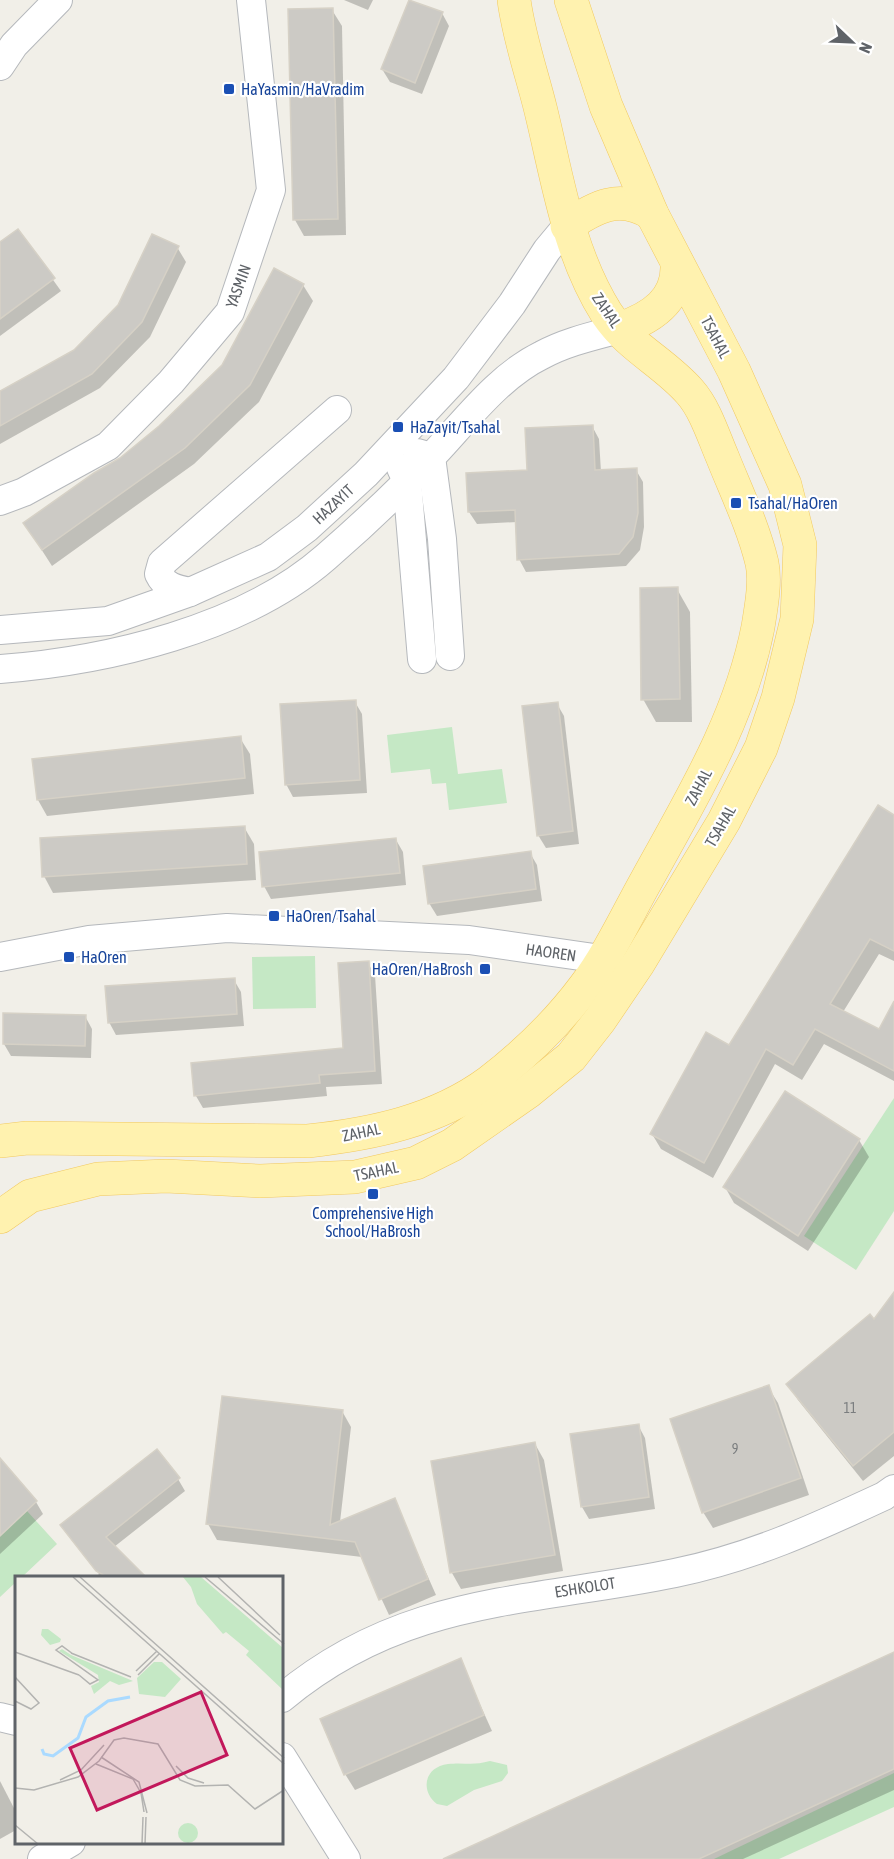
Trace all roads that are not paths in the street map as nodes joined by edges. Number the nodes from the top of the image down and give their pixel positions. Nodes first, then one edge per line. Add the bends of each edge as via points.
1 (58, 0) edge
2 (251, 0) edge
3 (514, 0) edge
4 (571, 0) edge
5 (0, 66) edge
6 (652, 214) junction
7 (567, 226) junction
8 (677, 262) junction
9 (619, 329) junction
10 (337, 410) dead end
11 (392, 447) junction
12 (431, 457) junction
13 (407, 481) junction
14 (0, 501) edge
15 (190, 592) junction
16 (0, 630) edge
17 (450, 656) dead end
18 (422, 659) dead end
19 (0, 669) edge
20 (0, 957) edge
21 (601, 959) junction
22 (0, 1141) edge
23 (0, 1217) edge
24 (894, 1489) edge
25 (284, 1696) edge
26 (0, 1717) edge
27 (15, 1721) edge
28 (284, 1759) edge
29 (68, 1844) edge
30 (42, 1859) edge
31 (346, 1859) edge

1 - 5 street via 14,45
2 - 14 street, YASMIN via 271,190 230,312 171,382 108,446
3 - 7 main road, ZAHAL
4 - 6 main road, TSAHAL via 606,106
6 - 7 main road via 630,204 610,203 598,206
6 - 8 main road, TSAHAL
7 - 9 main road, ZAHAL via 589,282
7 - 11 street, HAZAYIT via 456,378
8 - 9 main road via 675,288 668,298 649,317
8 - 23 main road, TSAHAL via 734,370 785,485 800,545 797,620 761,748 724,821 600,1020 571,1057 528,1092 452,1145 416,1163 355,1177 260,1181 166,1176 98,1179 30,1196
9 - 12 street, HAZAYIT via 580,339 520,368
9 - 21 main road, ZAHAL via 692,393 738,495 763,566 761,609 748,674 736,705 695,792
10 - 15 street via 162,562 159,574 163,582
11 - 12 street
11 - 13 street
11 - 15 street, HAZAYIT via 307,528 268,557
12 - 13 street, HAZAYIT
12 - 17 street via 442,539
13 - 18 street
13 - 19 street, HAZAYIT via 325,558 275,594 204,626 127,651 58,664
15 - 16 street, HAZAYIT via 108,621
20 - 21 street, HAOREN via 89,940 227,928 469,940
21 - 22 main road, ZAHAL via 585,986 527,1050 452,1107 410,1122 346,1137 308,1141
24 - 25 street, ESHKOLOT via 792,1539 726,1561 462,1609 407,1625 360,1644 322,1666
26 - 27 street
28 - 31 street
29 - 30 street

